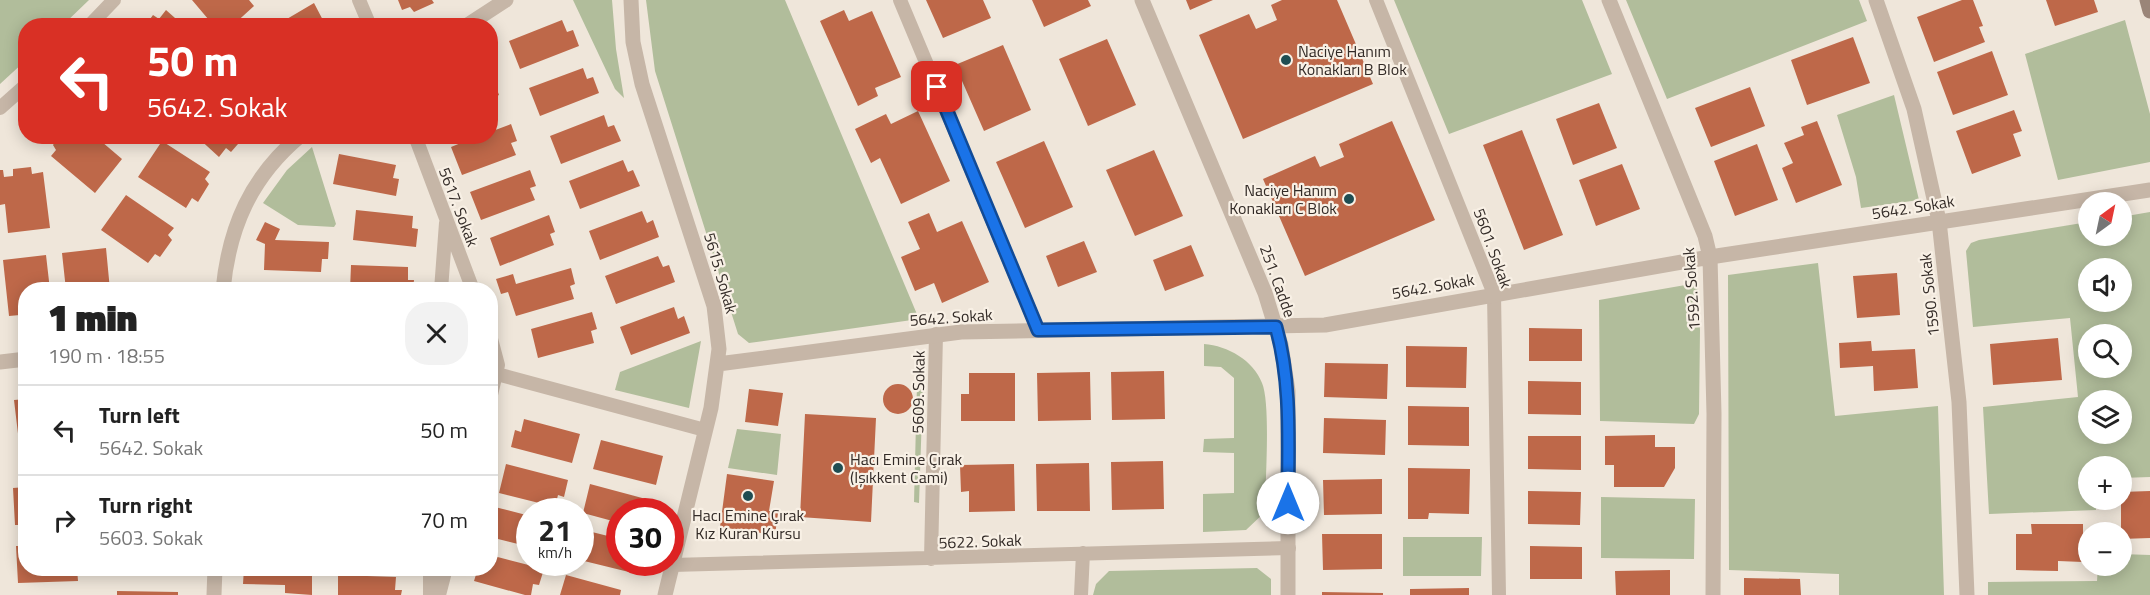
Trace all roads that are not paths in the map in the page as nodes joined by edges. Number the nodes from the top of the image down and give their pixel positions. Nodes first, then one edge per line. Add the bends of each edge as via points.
1 (114, 0) edge
2 (359, 0) edge
3 (506, 0) edge
4 (630, 0) edge
5 (900, 0) edge
6 (1142, 0) edge
7 (1376, 0) edge
8 (1608, 0) edge
9 (1876, 0) edge
10 (2147, 0) edge
11 (2150, 11) edge
12 (97, 18) edge
13 (367, 18) edge
14 (478, 18) edge
15 (18, 92) edge
16 (0, 108) edge
17 (291, 144) edge
18 (418, 144) edge
19 (2150, 190) edge
20 (446, 218) junction
21 (1939, 221) junction
22 (1710, 257) junction
23 (225, 282) edge
24 (442, 282) edge
25 (470, 282) edge
26 (1494, 294) junction
27 (1276, 327) junction
28 (1038, 330) junction
29 (936, 334) junction
30 (18, 360) edge
31 (0, 362) edge
32 (718, 364) junction
33 (498, 374) edge
34 (705, 430) junction
35 (684, 516) edge
36 (1289, 548) junction
37 (1083, 553) junction
38 (931, 559) junction
39 (684, 565) edge
40 (215, 576) edge
41 (430, 576) edge
42 (444, 576) edge
43 (669, 576) edge
44 (214, 595) edge
45 (430, 595) edge
46 (439, 595) edge
47 (664, 595) edge
48 (1081, 595) edge
49 (1288, 595) edge
50 (1499, 595) edge
51 (1713, 595) edge
52 (1967, 595) edge

1 - 12 lane
2 - 13 lane
3 - 14 street
4 - 32 street, 5615. Sokak via 642,84 714,306
5 - 28 lane
6 - 27 street, 251. Cadde
7 - 26 lane, 5601. Sokak
8 - 22 street, 1592. Sokak via 1705,236
9 - 21 street, 1590. Sokak via 1914,109
10 - 11 main road
15 - 16 lane
17 - 23 street via 270,164 246,201 231,239
18 - 20 lane, 5617. Sokak
19 - 21 street, 5642. Sokak
20 - 24 lane
20 - 25 lane, 5617. Sokak
21 - 22 street, 5642. Sokak
21 - 52 street, 1590. Sokak via 1959,402
22 - 26 street, 5642. Sokak
22 - 51 street, 1592. Sokak
26 - 27 street, 5642. Sokak via 1324,325
26 - 50 lane, 5601. Sokak
27 - 28 street, 5642. Sokak
27 - 36 street, 251. Cadde via 1288,391
28 - 29 street, 5642. Sokak
29 - 32 street, 5642. Sokak
29 - 38 lane, 5609. Sokak
30 - 31 street
32 - 34 street, 5615. Sokak
33 - 34 lane
34 - 35 street, 5615. Sokak
36 - 37 lane, 5622. Sokak
36 - 49 street, 251. Cadde
37 - 38 lane, 5622. Sokak
37 - 48 lane
38 - 39 lane, 5622. Sokak
40 - 44 street
41 - 45 lane
42 - 46 lane
43 - 47 street, 5615. Sokak

